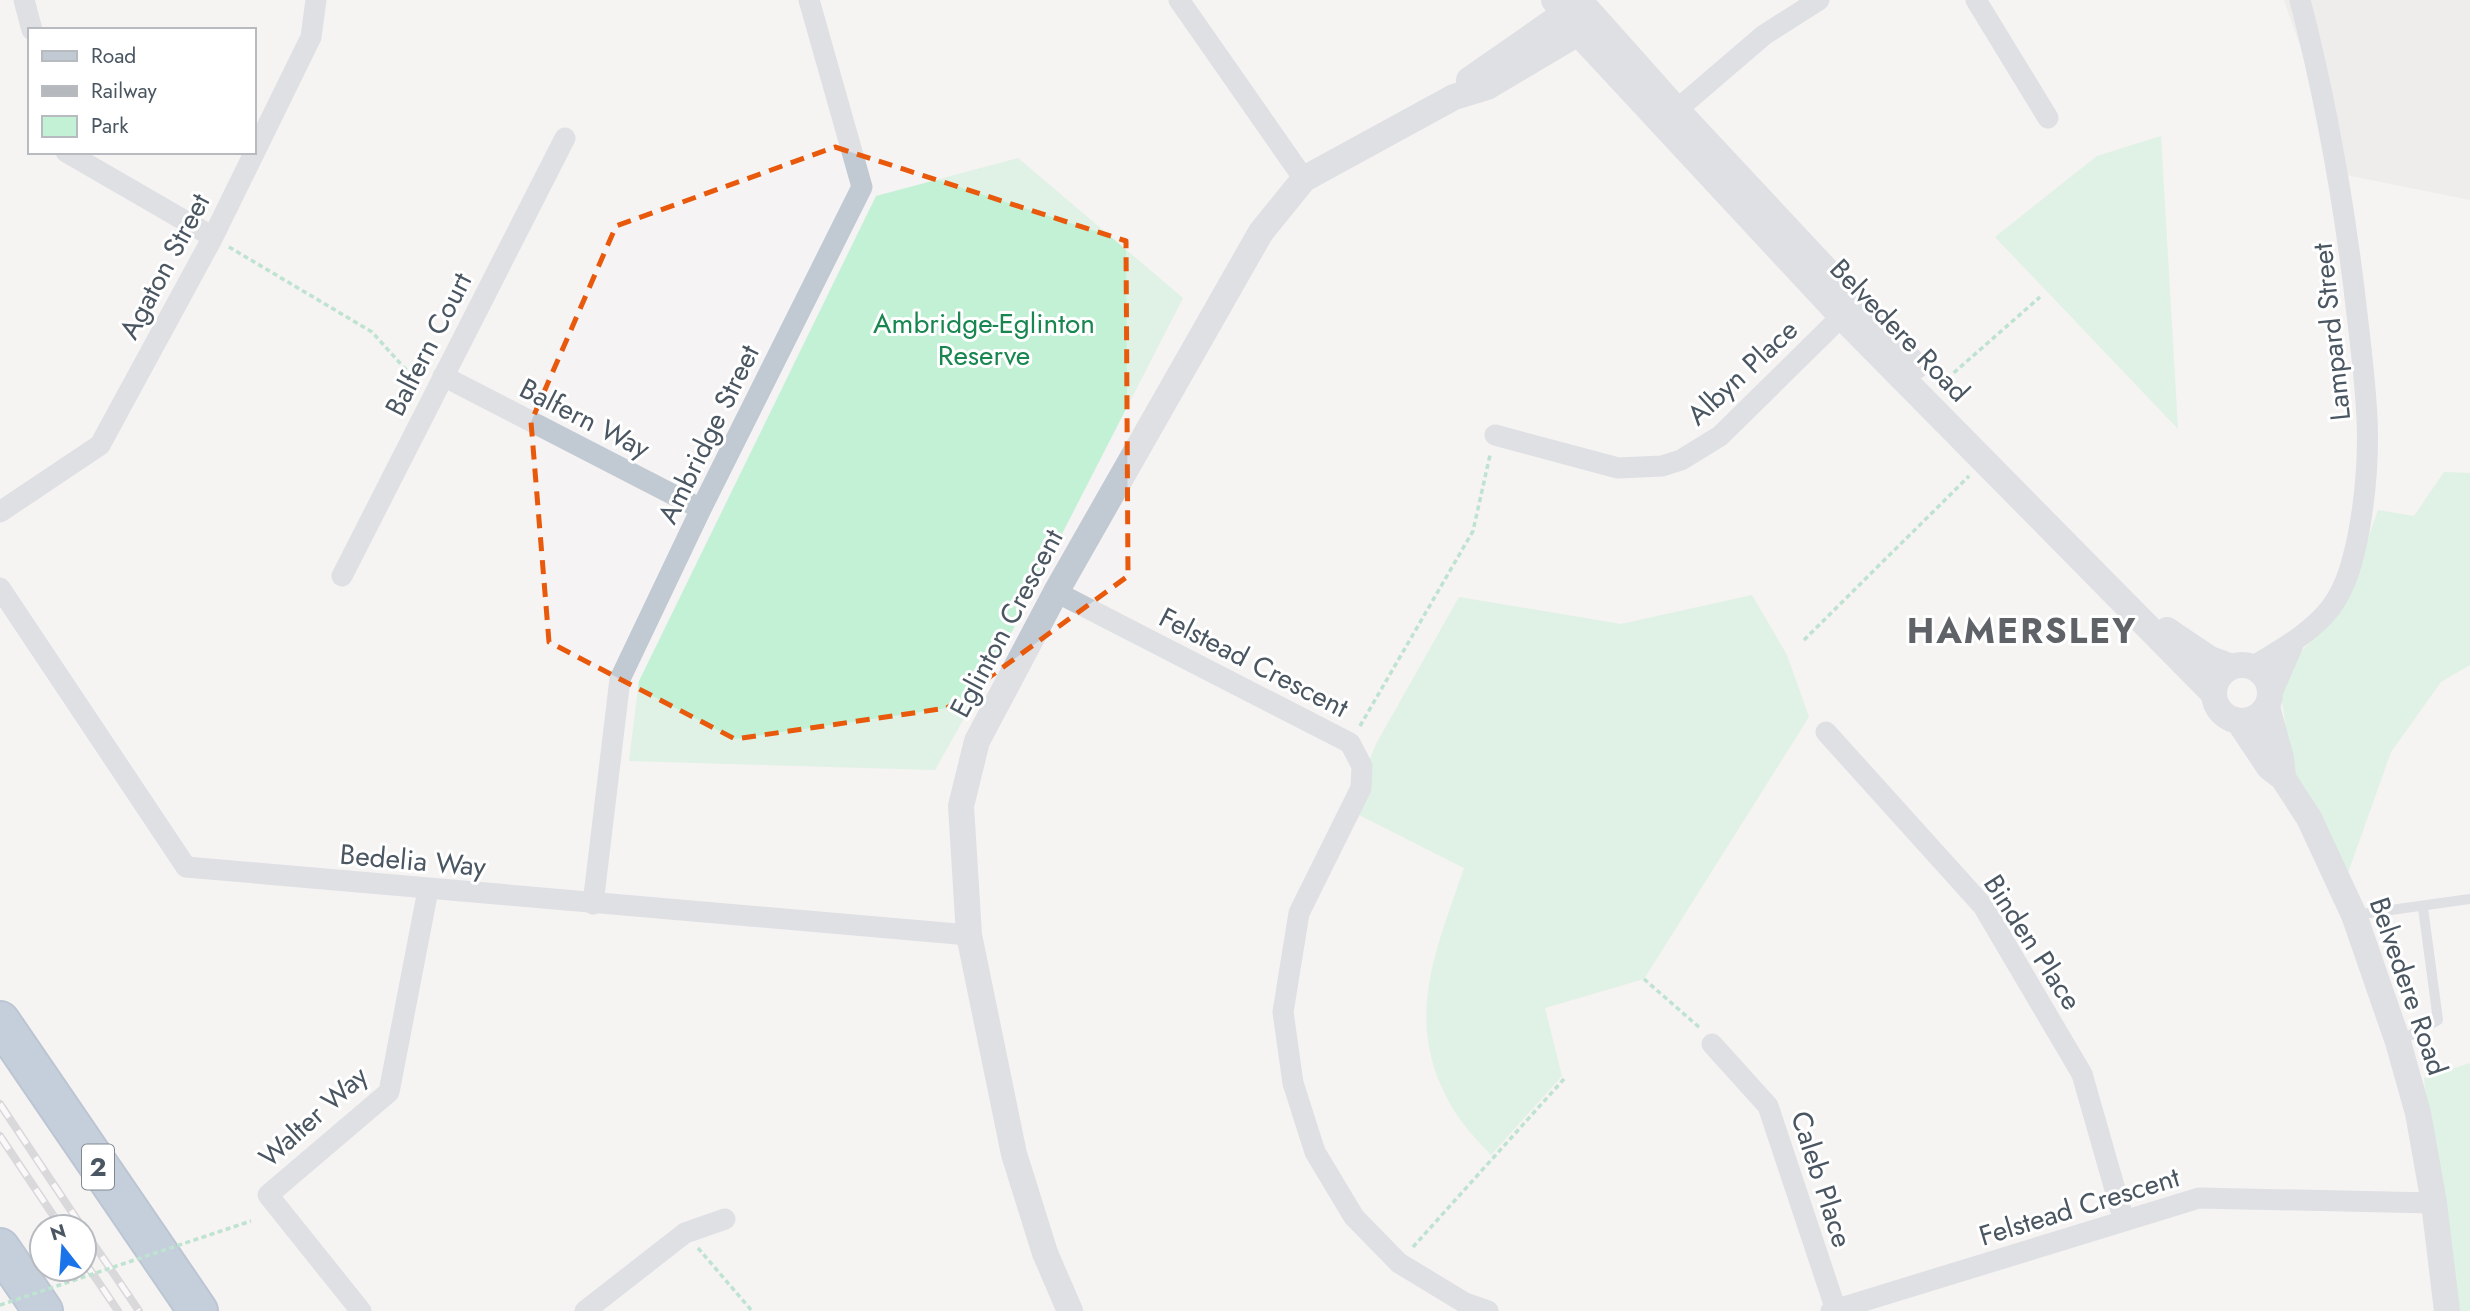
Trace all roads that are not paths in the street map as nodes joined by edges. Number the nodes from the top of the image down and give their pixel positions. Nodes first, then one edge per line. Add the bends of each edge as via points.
1 (24, 0) edge
2 (316, 0) edge
3 (809, 0) edge
4 (1179, 0) edge
5 (1819, 0) edge
6 (1976, 0) edge
7 (2300, 0) edge
8 (1575, 11) edge
9 (31, 28) edge
10 (1669, 116) junction
11 (2048, 118) dead end
12 (565, 138) dead end
13 (256, 148) edge
14 (69, 154) edge
15 (253, 154) edge
16 (1304, 179) junction
17 (212, 237) junction
18 (1848, 310) junction
19 (443, 376) junction
20 (1495, 435) road end
21 (701, 509) junction
22 (0, 512) edge
23 (342, 576) dead end
24 (0, 588) edge
25 (1056, 592) junction
26 (2295, 640) junction
27 (2242, 667) junction
28 (2213, 693) junction
29 (2269, 701) junction
30 (2239, 722) junction
31 (1826, 732) dead end
32 (2283, 778) junction
33 (428, 890) junction
34 (2470, 899) edge
35 (593, 904) junction
36 (2423, 908) junction
37 (2354, 915) junction
38 (969, 935) junction
39 (0, 1021) edge
40 (2398, 1042) junction
41 (1712, 1044) road end
42 (2434, 1203) junction
43 (725, 1219) dead end
44 (2124, 1221) junction
45 (0, 1248) edge
46 (1464, 1307) edge
47 (1833, 1310) edge
48 (43, 1311) edge
49 (198, 1311) edge
50 (361, 1311) edge
51 (585, 1311) edge
52 (1070, 1311) edge
53 (1488, 1311) edge
54 (2447, 1311) edge

1 - 9 street
2 - 13 street, Agaton Street via 311,37
3 - 21 street, Ambridge Street via 862,187
4 - 16 street
5 - 10 street via 1764,35
6 - 11 street
7 - 26 street, Lampard Street via 2347,221 2368,407 2369,461 2347,581 2332,606
8 - 10 street, Belvedere Road
8 - 16 street, Eglinton Crescent via 1487,87 1454,97
10 - 18 street, Belvedere Road
12 - 19 street, Balfern Court
14 - 17 street
15 - 17 street, Agaton Street
16 - 25 street, Eglinton Crescent via 1261,232
17 - 22 street, Agaton Street via 100,445
18 - 20 street, Albyn Place via 1720,436 1681,460 1662,466 1618,468
18 - 27 street, Belvedere Road via 1936,387 2175,639 2210,659
18 - 28 street, Belvedere Road via 1985,461
19 - 21 street, Balfern Way
19 - 23 street, Balfern Court
21 - 35 street, Ambridge Street via 620,679
24 - 33 street, Bedelia Way via 186,867
25 - 38 street, Eglinton Crescent via 977,741 961,806
25 - 46 street, Felstead Crescent via 1350,743 1362,766 1361,788 1299,913 1283,1012 1293,1083 1315,1152 1354,1217 1399,1263
26 - 27 street, Lampard Street
26 - 29 street, Lampard Street
27 - 28 street via 2216,682
27 - 29 street via 2268,682
28 - 30 street via 2221,712
29 - 30 street via 2255,718
29 - 32 street, Belvedere Road
30 - 32 street, Belvedere Road via 2269,767
31 - 44 street, Binden Place via 1983,906 2082,1074
32 - 37 street, Belvedere Road via 2328,855
33 - 35 street, Bedelia Way
33 - 50 street, Walter Way via 389,1092 268,1195
34 - 36 lane
35 - 38 street, Bedelia Way
36 - 37 lane
36 - 40 lane via 2438,1020
37 - 40 street, Belvedere Road
38 - 52 street, Eglinton Crescent via 1014,1154 1045,1253
39 - 49 highway, 2
40 - 42 street, Belvedere Road via 2418,1113
41 - 47 street, Caleb Place via 1768,1106
42 - 44 street, Felstead Crescent via 2199,1198
42 - 54 street, Belvedere Road
43 - 51 street via 685,1233
44 - 47 street, Felstead Crescent
45 - 48 highway
46 - 53 street, Felstead Crescent

